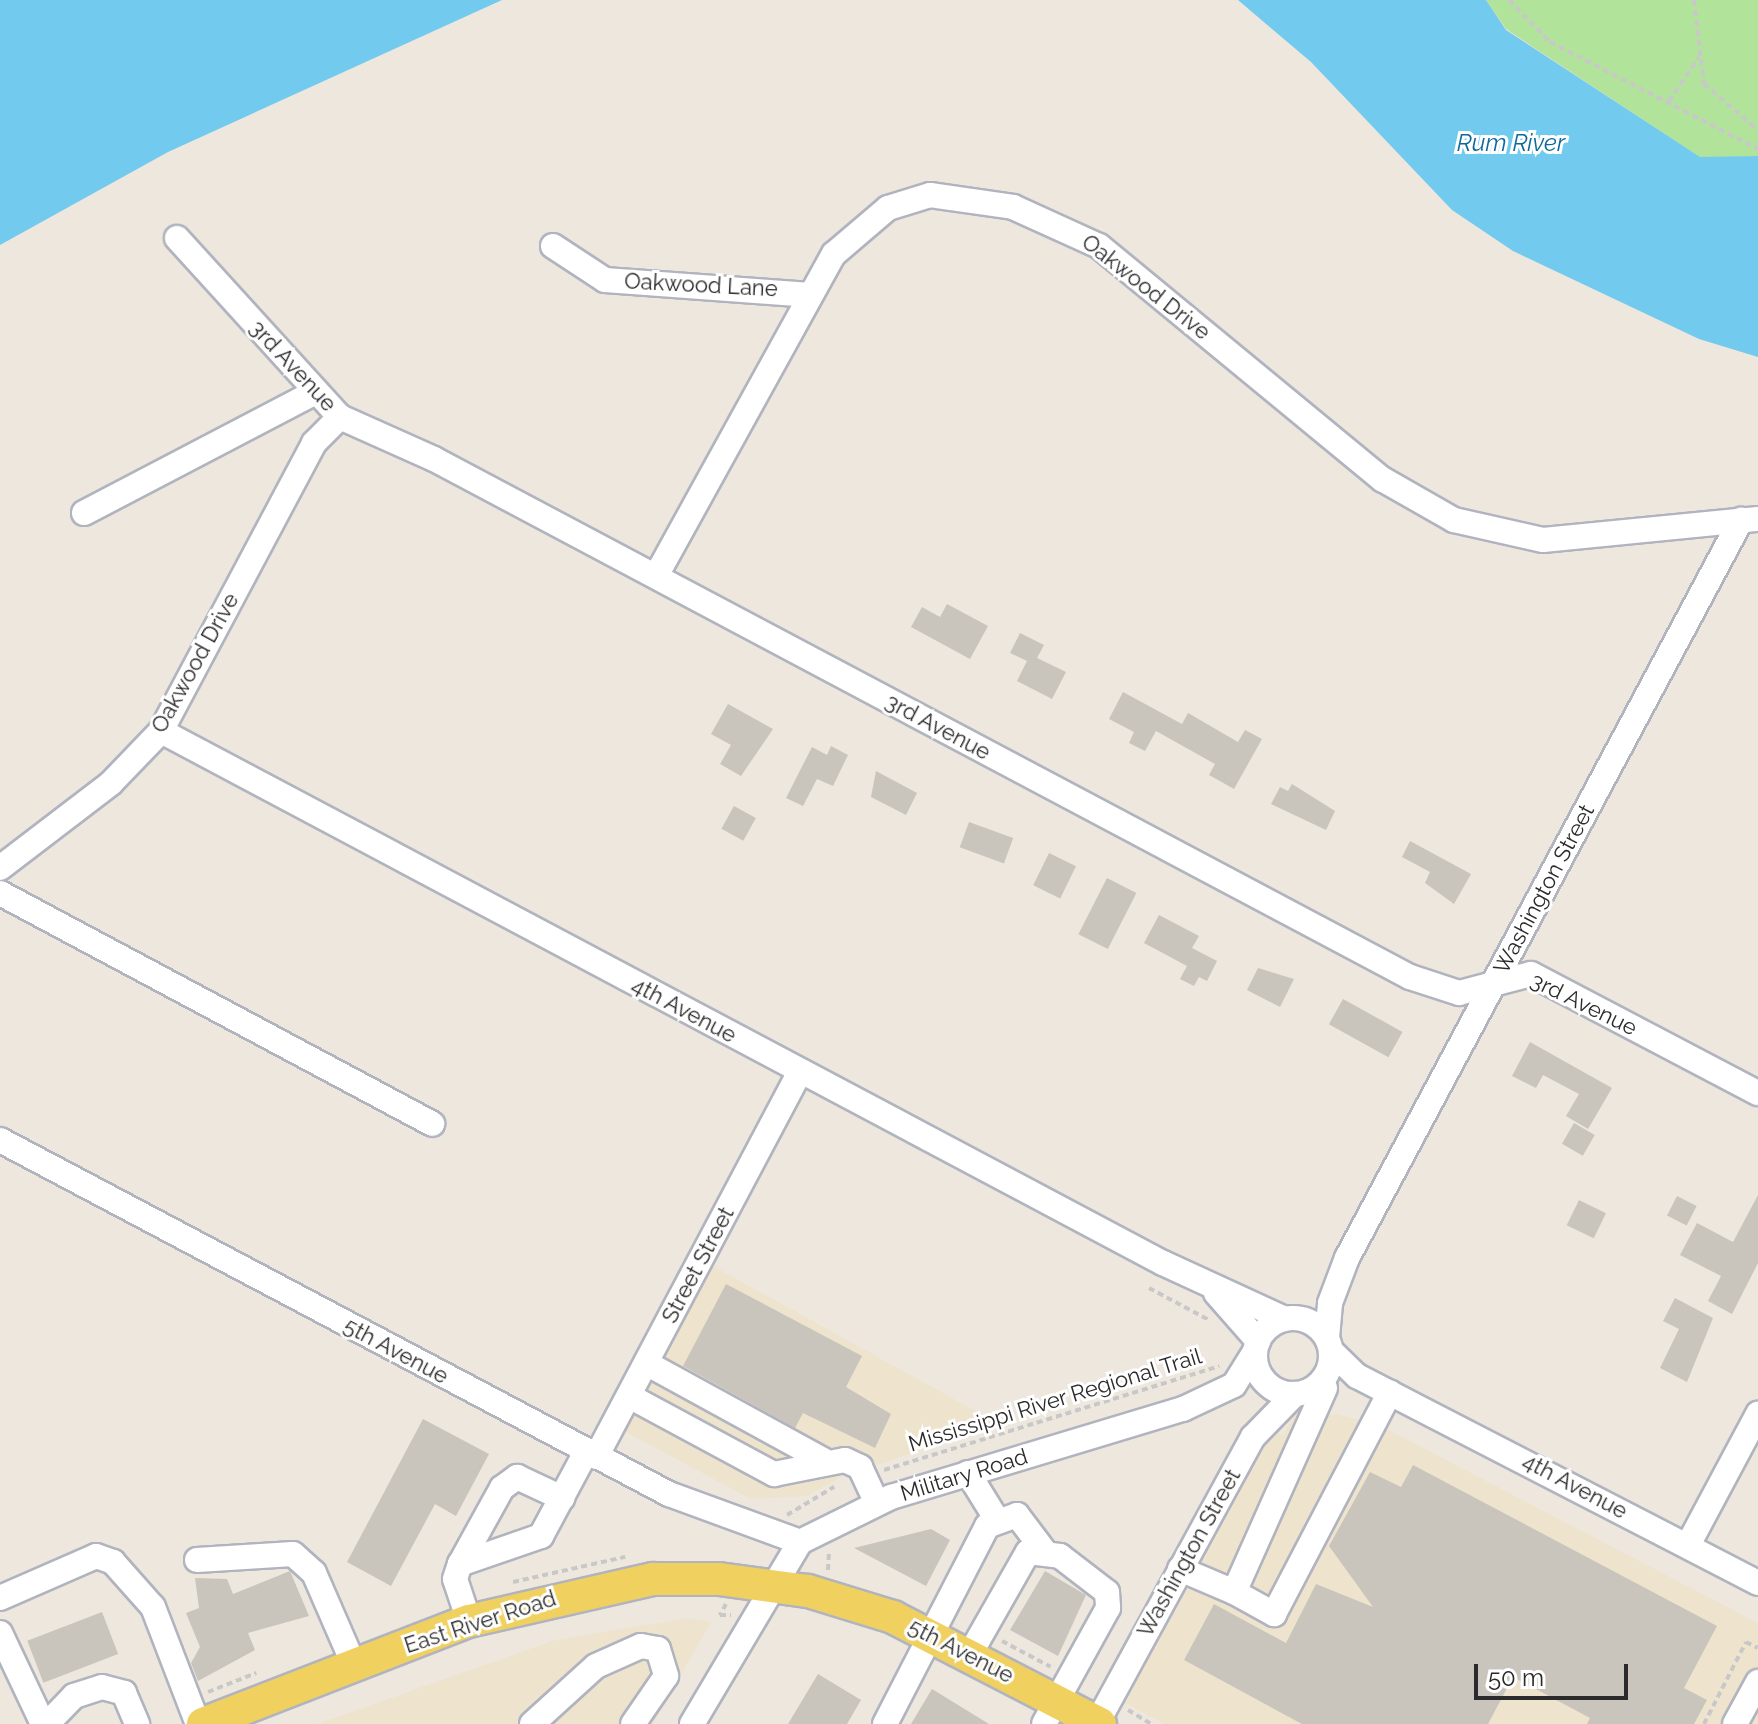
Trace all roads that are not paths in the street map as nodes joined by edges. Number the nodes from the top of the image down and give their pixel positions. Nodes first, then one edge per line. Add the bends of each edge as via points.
1 (177, 238) dead end
2 (553, 246) dead end
3 (810, 295) junction
4 (314, 393) junction
5 (340, 417) junction
6 (84, 513) dead end
7 (1749, 519) edge
8 (656, 576) junction
9 (161, 731) junction
10 (0, 868) edge
11 (0, 893) edge
12 (1495, 981) junction
13 (800, 1072) junction
14 (1758, 1093) edge
15 (432, 1124) dead end
16 (0, 1140) edge
17 (1347, 1258) junction
18 (1208, 1286) junction
19 (1289, 1318) junction
20 (1329, 1345) junction
21 (1256, 1347) junction
22 (646, 1363) junction
23 (1301, 1391) junction
24 (1390, 1392) junction
25 (629, 1396) junction
26 (1183, 1409) junction
27 (1758, 1414) edge
28 (591, 1454) junction
29 (823, 1460) junction
30 (968, 1473) junction
31 (562, 1498) junction
32 (877, 1503) junction
33 (997, 1520) junction
34 (800, 1542) junction
35 (1688, 1545) junction
36 (1045, 1552) junction
37 (197, 1560) dead end
38 (460, 1564) junction
39 (1180, 1569) junction
40 (769, 1583) junction
41 (1758, 1583) edge
42 (1234, 1592) junction
43 (0, 1598) edge
44 (469, 1621) junction
45 (0, 1633) edge
46 (933, 1635) junction
47 (970, 1654) junction
48 (354, 1665) junction
49 (1758, 1682) edge
50 (1050, 1713) edge
51 (1744, 1720) edge
52 (645, 1721) edge
53 (1099, 1723) edge
54 (45, 1724) edge
55 (137, 1724) edge
56 (201, 1724) edge
57 (532, 1724) edge
58 (692, 1724) edge
59 (885, 1724) edge

1 - 4 street, 3rd Avenue
2 - 3 street, Oakwood Lane via 605,280
3 - 7 street, Oakwood Drive via 849,236 888,208 930,195 988,199 1099,246 1382,479 1454,520 1543,540
3 - 8 street, Oakwood Drive
4 - 5 street, 3rd Avenue
4 - 6 street
5 - 8 street, 3rd Avenue
5 - 9 street, Oakwood Drive via 314,443
7 - 12 street, Washington Street
8 - 12 street, 3rd Avenue via 1410,977 1459,993
9 - 10 street, Oakwood Drive via 111,783
9 - 13 street, 4th Avenue
11 - 15 street
12 - 14 street, 3rd Avenue via 1539,978
12 - 17 street, Washington Street
13 - 18 street, 4th Avenue
13 - 22 street, Street Street
16 - 28 street, 5th Avenue
17 - 19 street, Washington Street
17 - 20 street, Washington Street via 1330,1303
18 - 19 street, 4th Avenue
18 - 21 street, 4th Avenue
19 - 20 street via 1316,1325
19 - 21 street
20 - 23 street via 1329,1370
20 - 24 street, 4th Avenue via 1339,1364
21 - 23 street via 1258,1372
21 - 26 street, Military Road via 1234,1385
22 - 25 street, Street Street
22 - 29 street
23 - 24 street, 4th Avenue
23 - 26 street, Military Road via 1201,1412
23 - 39 street, Washington Street via 1253,1437
23 - 42 street
24 - 35 street, 4th Avenue
24 - 42 street via 1274,1614
25 - 28 street, Street Street
25 - 29 street via 774,1474
26 - 30 street, Military Road
27 - 35 street
28 - 31 street, Street Street
28 - 34 street, 5th Avenue via 695,1506
29 - 32 street via 845,1460 865,1477
30 - 32 street, Military Road
30 - 33 street
31 - 38 street, Street Street via 541,1536
31 - 38 street via 517,1477 502,1488
32 - 34 street, Military Road
33 - 36 street via 1027,1521
33 - 46 street
34 - 40 street, Military Road
35 - 41 street, 4th Avenue
36 - 47 street via 1028,1552
36 - 50 street via 1060,1556 1111,1599
37 - 48 street via 293,1554 314,1573
38 - 44 street via 455,1579
39 - 42 street
39 - 53 street, Washington Street
40 - 44 main road, East River Road via 653,1579
40 - 46 main road, 5th Avenue via 845,1601
40 - 58 street, Military Road
43 - 56 street via 96,1556 113,1562 153,1607
44 - 48 main road, East River Road
45 - 54 street
46 - 47 main road, 5th Avenue
46 - 59 street
47 - 50 main road, 5th Avenue
48 - 56 main road, East River Road
49 - 51 street
50 - 53 main road, 5th Avenue
52 - 57 street via 666,1662 658,1649 641,1646 596,1666
54 - 55 street via 74,1696 102,1687 124,1693

